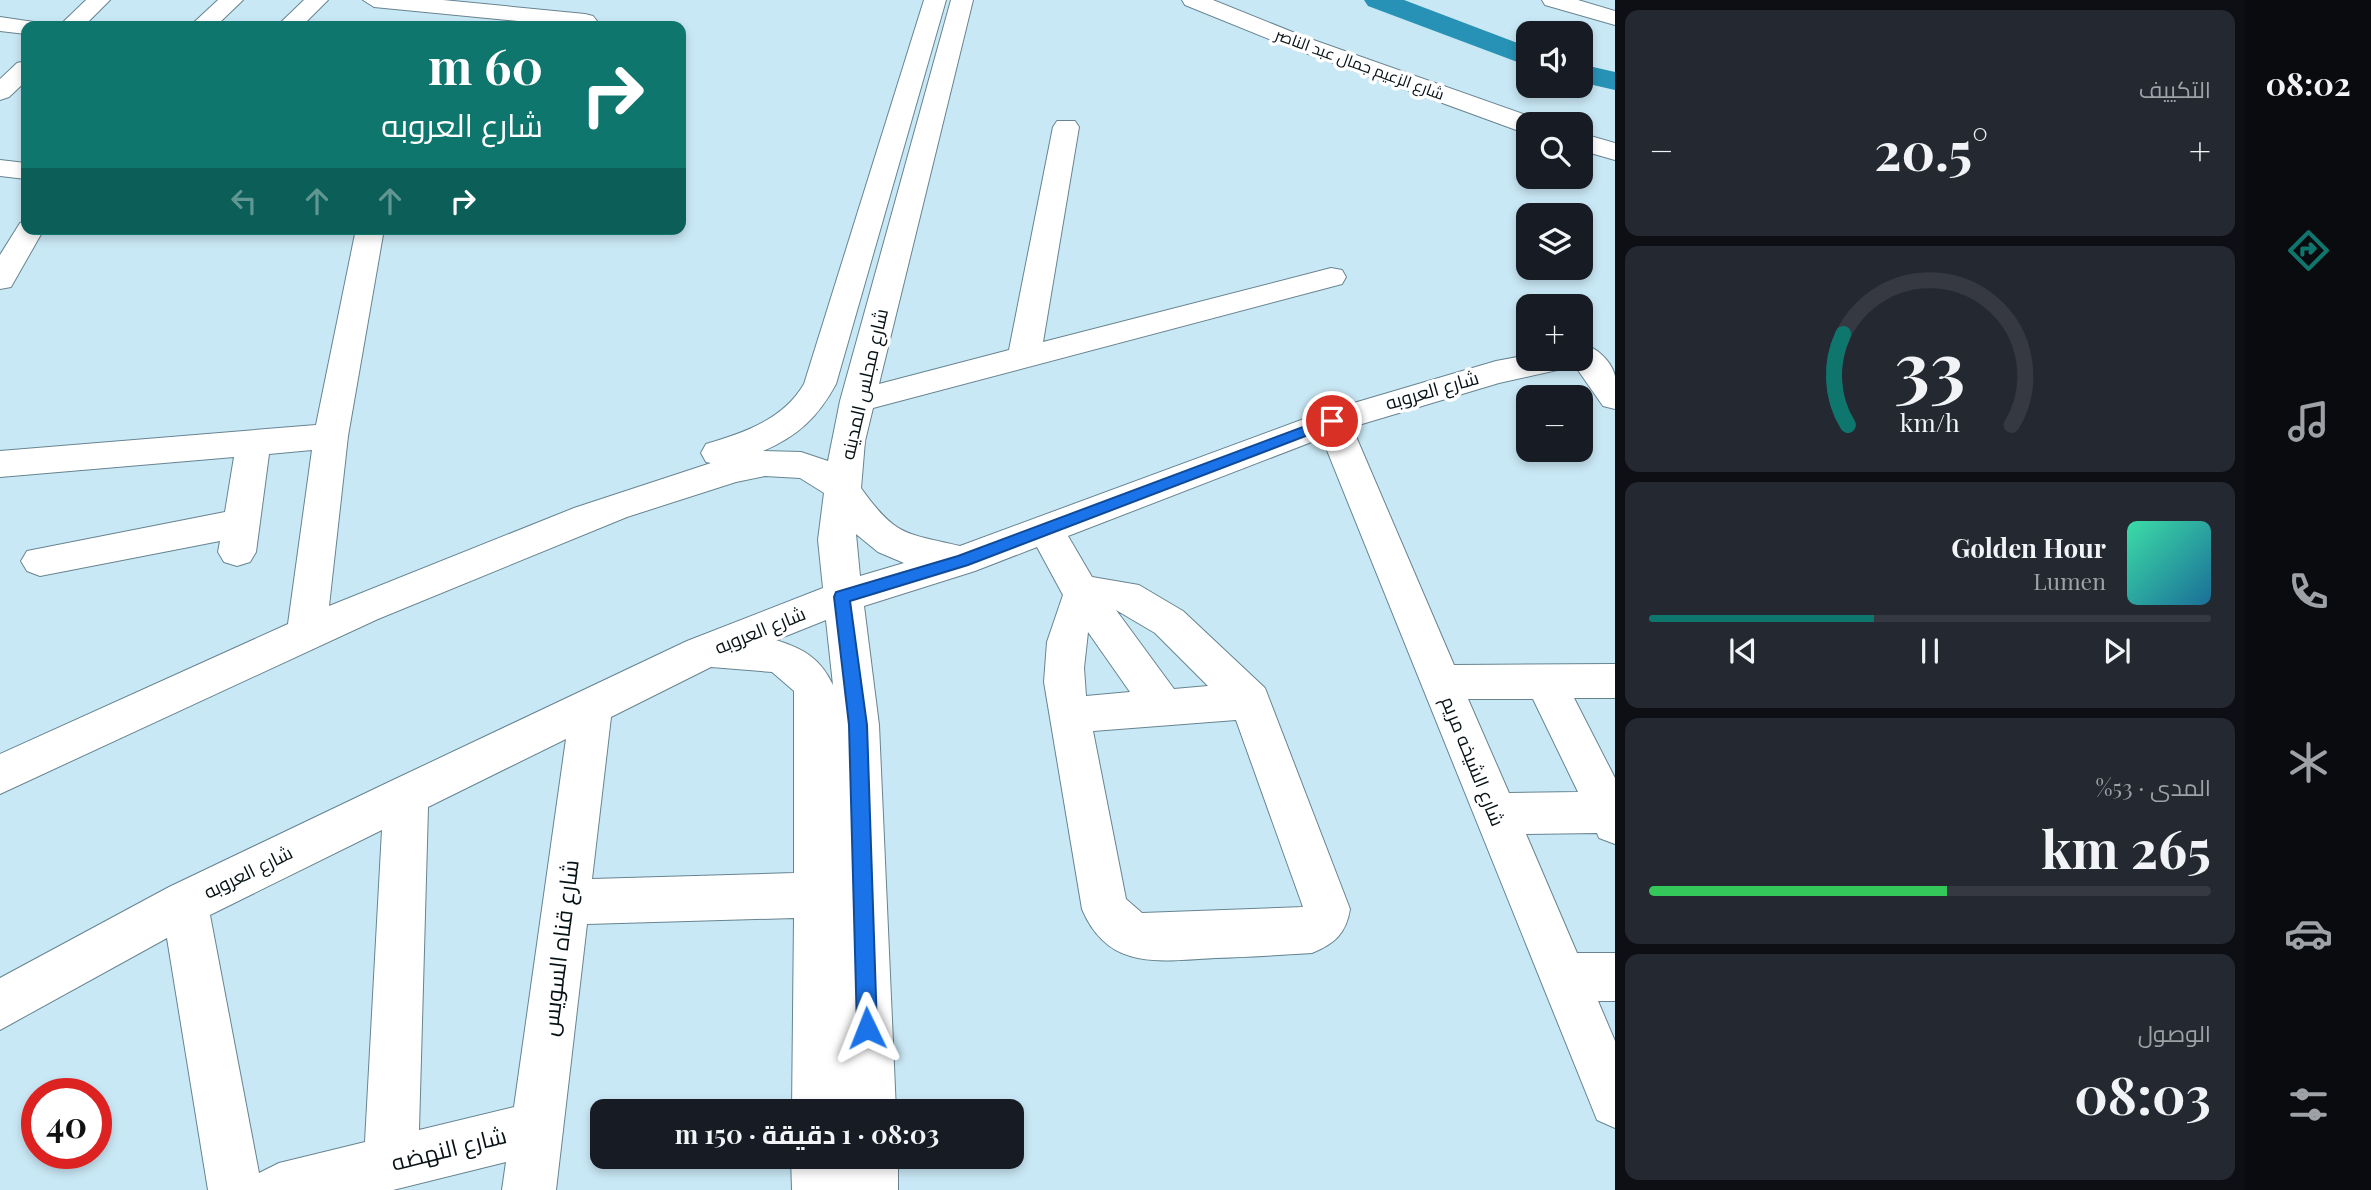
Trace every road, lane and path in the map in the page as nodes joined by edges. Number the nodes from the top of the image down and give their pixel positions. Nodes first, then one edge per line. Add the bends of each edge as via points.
1 (16, 0) edge
2 (99, 0) edge
3 (232, 0) edge
4 (317, 0) edge
5 (935, 0) edge
6 (962, 0) edge
7 (1193, 0) edge
8 (1553, 0) edge
9 (384, 1) edge
10 (462, 12) edge
11 (0, 13) edge
12 (1615, 18) edge
13 (76, 21) edge
14 (208, 21) edge
15 (294, 21) edge
16 (375, 21) edge
17 (585, 21) dead end
18 (0, 24) edge
19 (21, 26) edge
20 (21, 74) edge
21 (7, 92) edge
22 (1516, 121) edge
23 (1066, 127) dead end
24 (1593, 145) edge
25 (1615, 152) edge
26 (0, 169) edge
27 (21, 171) edge
28 (369, 235) edge
29 (15, 244) edge
30 (1331, 277) dead end
31 (0, 280) edge
32 (1024, 358) junction
33 (1593, 366) edge
34 (1516, 368) edge
35 (1615, 398) edge
36 (857, 401) junction
37 (1332, 421) junction
38 (331, 436) junction
39 (253, 443) junction
40 (0, 464) edge
41 (843, 487) junction
42 (1046, 529) junction
43 (508, 547) junction
44 (40, 561) dead end
45 (962, 561) junction
46 (1083, 593) junction
47 (842, 597) junction
48 (307, 630) junction
49 (701, 653) junction
50 (1615, 681) edge
51 (1441, 682) junction
52 (1545, 682) junction
53 (1251, 701) junction
54 (591, 706) junction
55 (1164, 708) junction
56 (1069, 715) junction
57 (0, 775) edge
58 (406, 795) junction
59 (1495, 814) junction
60 (1613, 816) edge
61 (818, 895) junction
62 (566, 902) junction
63 (185, 903) junction
64 (1563, 977) junction
65 (1615, 977) edge
66 (0, 1005) edge
67 (818, 1099) edge
68 (870, 1099) edge
69 (1615, 1102) edge
70 (537, 1128) junction
71 (391, 1164) junction
72 (818, 1169) edge
73 (871, 1169) edge
74 (235, 1190) edge
75 (279, 1190) edge
76 (530, 1190) edge
77 (819, 1190) edge
78 (871, 1190) edge

1 - 11 street
2 - 13 street
3 - 14 street
4 - 15 street
5 - 43 street, شارع مجلس المدينه via 813,401 779,431 755,441 561,505 533,521
6 - 36 street, شارع مجلس المدينه
7 - 22 street, شارع الزعيم جمال عبد الناصر
8 - 12 street
9 - 10 street
9 - 16 street
10 - 17 street
18 - 19 street
20 - 21 street
23 - 32 street
24 - 25 street
26 - 27 street
28 - 38 street
29 - 31 street
30 - 32 street
32 - 36 street
33 - 35 street
34 - 37 street, شارع العروبه
36 - 41 street, شارع مجلس المدينه
37 - 42 street, شارع العروبه
37 - 51 street, شارع الشيخه مريم
38 - 39 street
38 - 48 street
39 - 40 street
39 - 44 street via 239,538
41 - 43 street via 831,476 804,466 746,466 635,500
41 - 45 street via 889,542 923,556
41 - 47 street, شارع مجلس المدينه via 837,540
42 - 45 street, شارع العروبه
42 - 46 street
43 - 48 street
45 - 47 street, شارع العروبه
46 - 53 street via 1125,596 1158,614
46 - 55 street
46 - 56 street via 1063,664
47 - 49 street, شارع العروبه
47 - 68 street, شارع مجلس المدينه via 858,725
48 - 57 street
49 - 54 street, شارع العروبه
49 - 61 street via 748,651 773,656 797,666 813,685
50 - 52 street
51 - 52 street
51 - 59 street, شارع الشيخه مريم
52 - 60 street
53 - 55 street
53 - 56 street via 1327,909 1326,918 1312,930 1148,938 1115,924 1105,909
54 - 58 street, شارع العروبه
54 - 62 street, شارع قناه السويس
55 - 56 street
58 - 63 street, شارع العروبه
58 - 71 street
59 - 60 street
59 - 64 street, شارع الشيخه مريم
61 - 62 street
61 - 67 street
62 - 70 street, شارع قناه السويس
63 - 66 street, شارع العروبه
63 - 74 street
64 - 65 street
64 - 69 street, شارع الشيخه مريم
70 - 71 street, شارع النهضه
70 - 76 street, شارع قناه السويس
71 - 75 street, شارع النهضه
72 - 77 street
73 - 78 street

